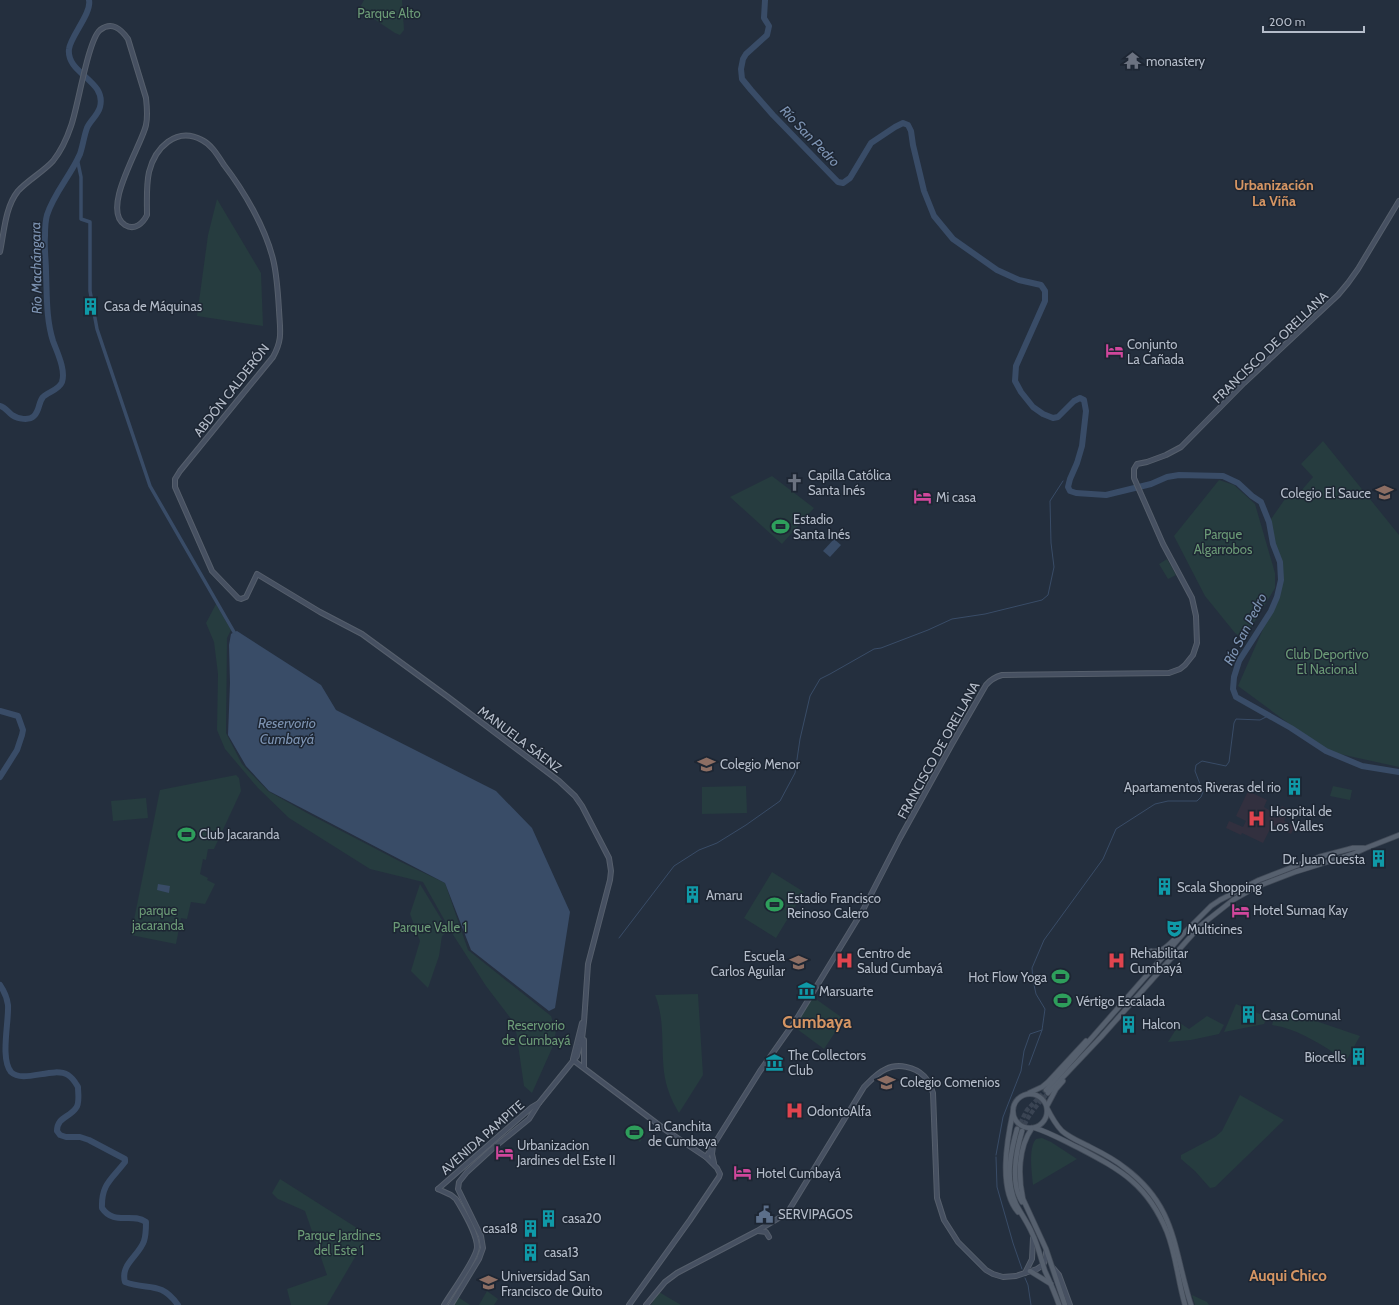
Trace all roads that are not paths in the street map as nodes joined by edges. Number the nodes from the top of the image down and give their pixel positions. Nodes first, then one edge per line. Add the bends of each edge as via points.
1 (1399, 200) edge
2 (0, 252) edge
3 (258, 574) joint
4 (1399, 835) edge
5 (1366, 848) junction
6 (1184, 934) junction
7 (1151, 951) dead end
8 (584, 1015) junction
9 (584, 1022) junction
10 (1102, 1026) junction
11 (1101, 1037) junction
12 (573, 1060) junction
13 (584, 1067) junction
14 (1028, 1094) junction
15 (539, 1103) junction
16 (1047, 1107) junction
17 (1012, 1112) junction
18 (1034, 1128) junction
19 (715, 1143) junction
20 (706, 1157) junction
21 (714, 1164) junction
22 (454, 1175) junction
23 (460, 1180) junction
24 (464, 1202) junction
25 (459, 1205) junction
26 (1029, 1213) junction
27 (1023, 1218) junction
28 (757, 1231) junction
29 (1033, 1235) junction
30 (769, 1237) dead end
31 (1046, 1249) junction
32 (1043, 1265) junction
33 (1052, 1267) junction
34 (1026, 1272) junction
35 (1051, 1284) junction
36 (444, 1305) edge
37 (451, 1305) edge
38 (629, 1305) edge
39 (646, 1305) edge
40 (1059, 1305) edge
41 (1066, 1305) edge
42 (1070, 1305) edge
43 (1185, 1305) edge
44 (1191, 1305) edge

1 - 19 street, FRANCISCO DE ORELLANA via 1358,269 1338,296 1244,383 1181,446 1166,455 1137,464 1133,473 1135,481 1163,544 1192,598 1197,636 1190,660 1180,669 1164,674 1002,675 986,684 863,910 790,1029
2 - 3 street, ABDÓN CALDERÓN via 8,213 18,191 52,161 72,124 96,35 106,27 119,28 128,39 147,108 146,127 118,196 119,215 124,225 141,225 147,215 149,172 161,149 173,138 192,137 203,140 211,147 232,174 248,201 271,252 279,302 278,347 273,357 180,472 174,484 212,571 241,599 246,597
3 - 8 street, MANUELA SÁENZ via 362,634 532,760 576,796 609,858 611,871 588,964
4 - 5 main road
5 - 6 main road via 1353,848 1319,858 1253,882 1211,906
5 - 11 main road via 1256,887 1227,904 1200,926
6 - 7 main road via 1160,951
6 - 10 main road
8 - 9 street, MANUELA SÁENZ
8 - 12 street, MANUELA SÁENZ
9 - 12 street, MANUELA SÁENZ via 582,1039 577,1056
9 - 13 street
10 - 11 main road via 1047,1091
10 - 14 main road via 1048,1082
11 - 16 main road via 1056,1089
12 - 13 street
12 - 15 street, AVENIDA PAMPITE
13 - 20 street via 667,1131
14 - 16 main road via 1037,1095
14 - 17 main road via 1016,1100
15 - 22 street, AVENIDA PAMPITE
15 - 23 street, AVENIDA PAMPITE via 529,1119
16 - 18 main road via 1043,1122
16 - 44 main road via 1063,1132 1110,1157 1146,1186 1164,1212 1173,1235
17 - 18 main road via 1021,1126
17 - 27 main road via 1006,1182 1013,1207
18 - 26 main road via 1024,1144 1020,1174 1023,1199
18 - 43 main road via 1055,1135 1108,1163 1129,1178 1146,1195 1157,1211 1172,1246
19 - 20 street, FRANCISCO DE ORELLANA
19 - 21 street via 712,1154
20 - 21 street
21 - 38 street via 720,1175
22 - 23 street
22 - 25 street, AVENIDA PAMPITE via 438,1189 452,1195
23 - 24 street, AVENIDA PAMPITE via 458,1189
24 - 25 street
24 - 37 street, AVENIDA PAMPITE via 481,1236 483,1248
25 - 36 street, AVENIDA PAMPITE via 474,1233 477,1251
26 - 27 main road via 1020,1198 1016,1182 1015,1164 1020,1130 1012,1148 1010,1182 1012,1194
26 - 31 main road
27 - 29 main road
28 - 30 street via 766,1232
28 - 34 street via 789,1210 874,1076 894,1066 902,1066 918,1071 924,1076 933,1093 937,1198 944,1220 958,1242 986,1270 998,1276 1011,1277
28 - 39 street via 677,1273 665,1282
29 - 32 main road
29 - 34 street via 1032,1259
31 - 32 street
31 - 33 main road
32 - 34 street
32 - 35 main road
33 - 41 main road
33 - 42 street via 1059,1275
34 - 35 main road
35 - 40 main road

